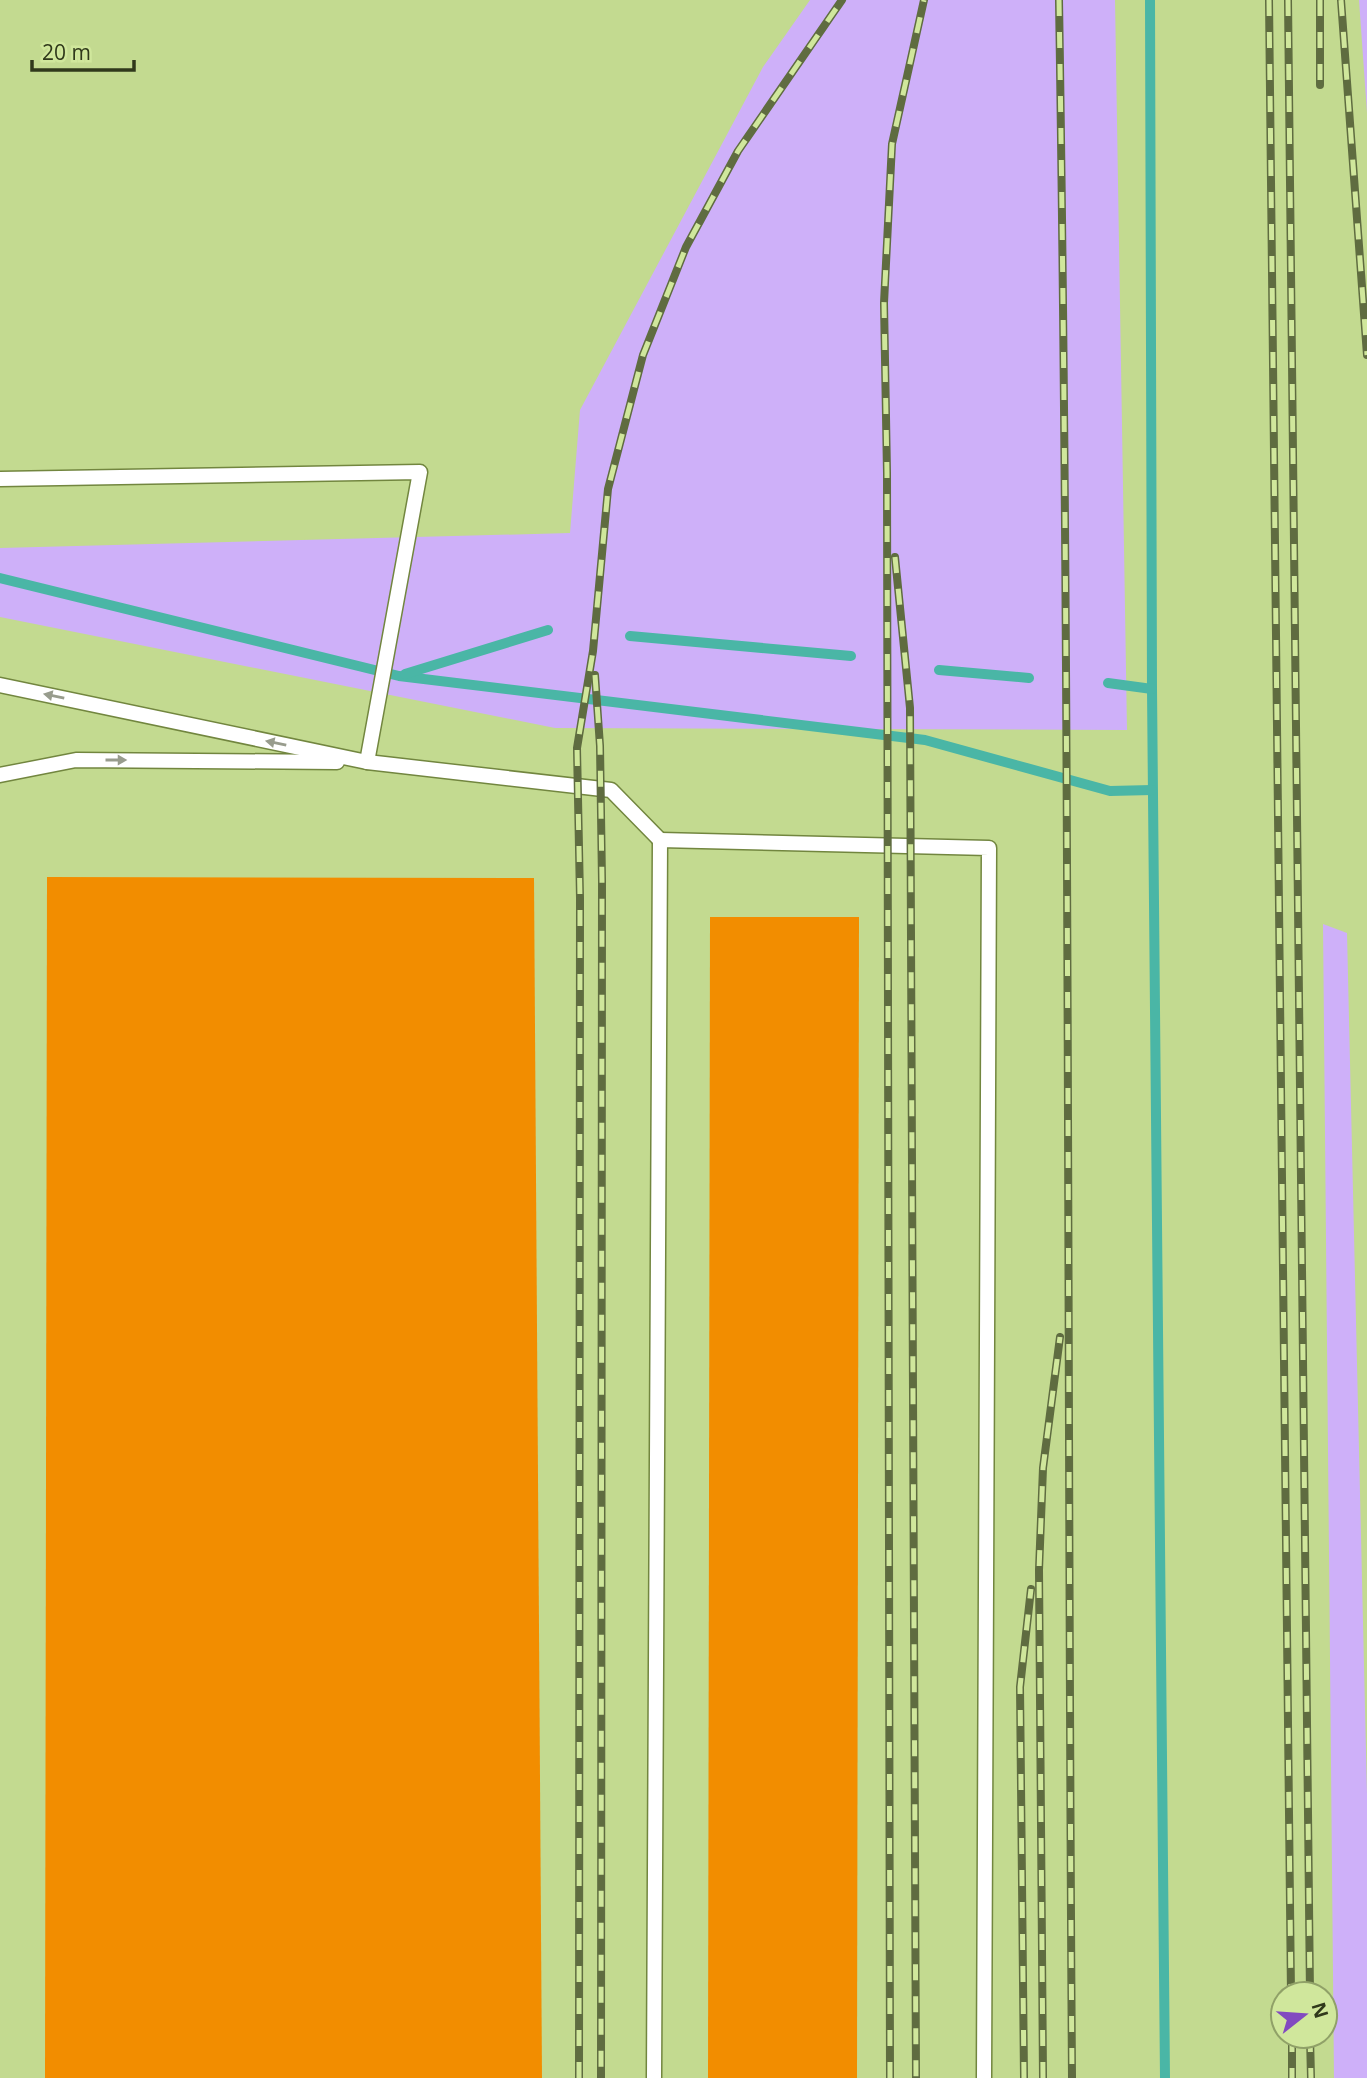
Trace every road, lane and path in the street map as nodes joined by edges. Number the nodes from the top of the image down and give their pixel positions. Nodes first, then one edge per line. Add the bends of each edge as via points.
1 (0, 479) edge
2 (0, 685) edge
3 (367, 762) junction
4 (0, 775) edge
5 (660, 840) junction
6 (654, 2078) edge
7 (984, 2078) edge

1 - 3 lane via 420,472
3 -> 2 lane
4 -> 3 lane via 76,760
3 - 5 lane via 611,790
5 - 6 lane
5 - 7 lane via 989,848

